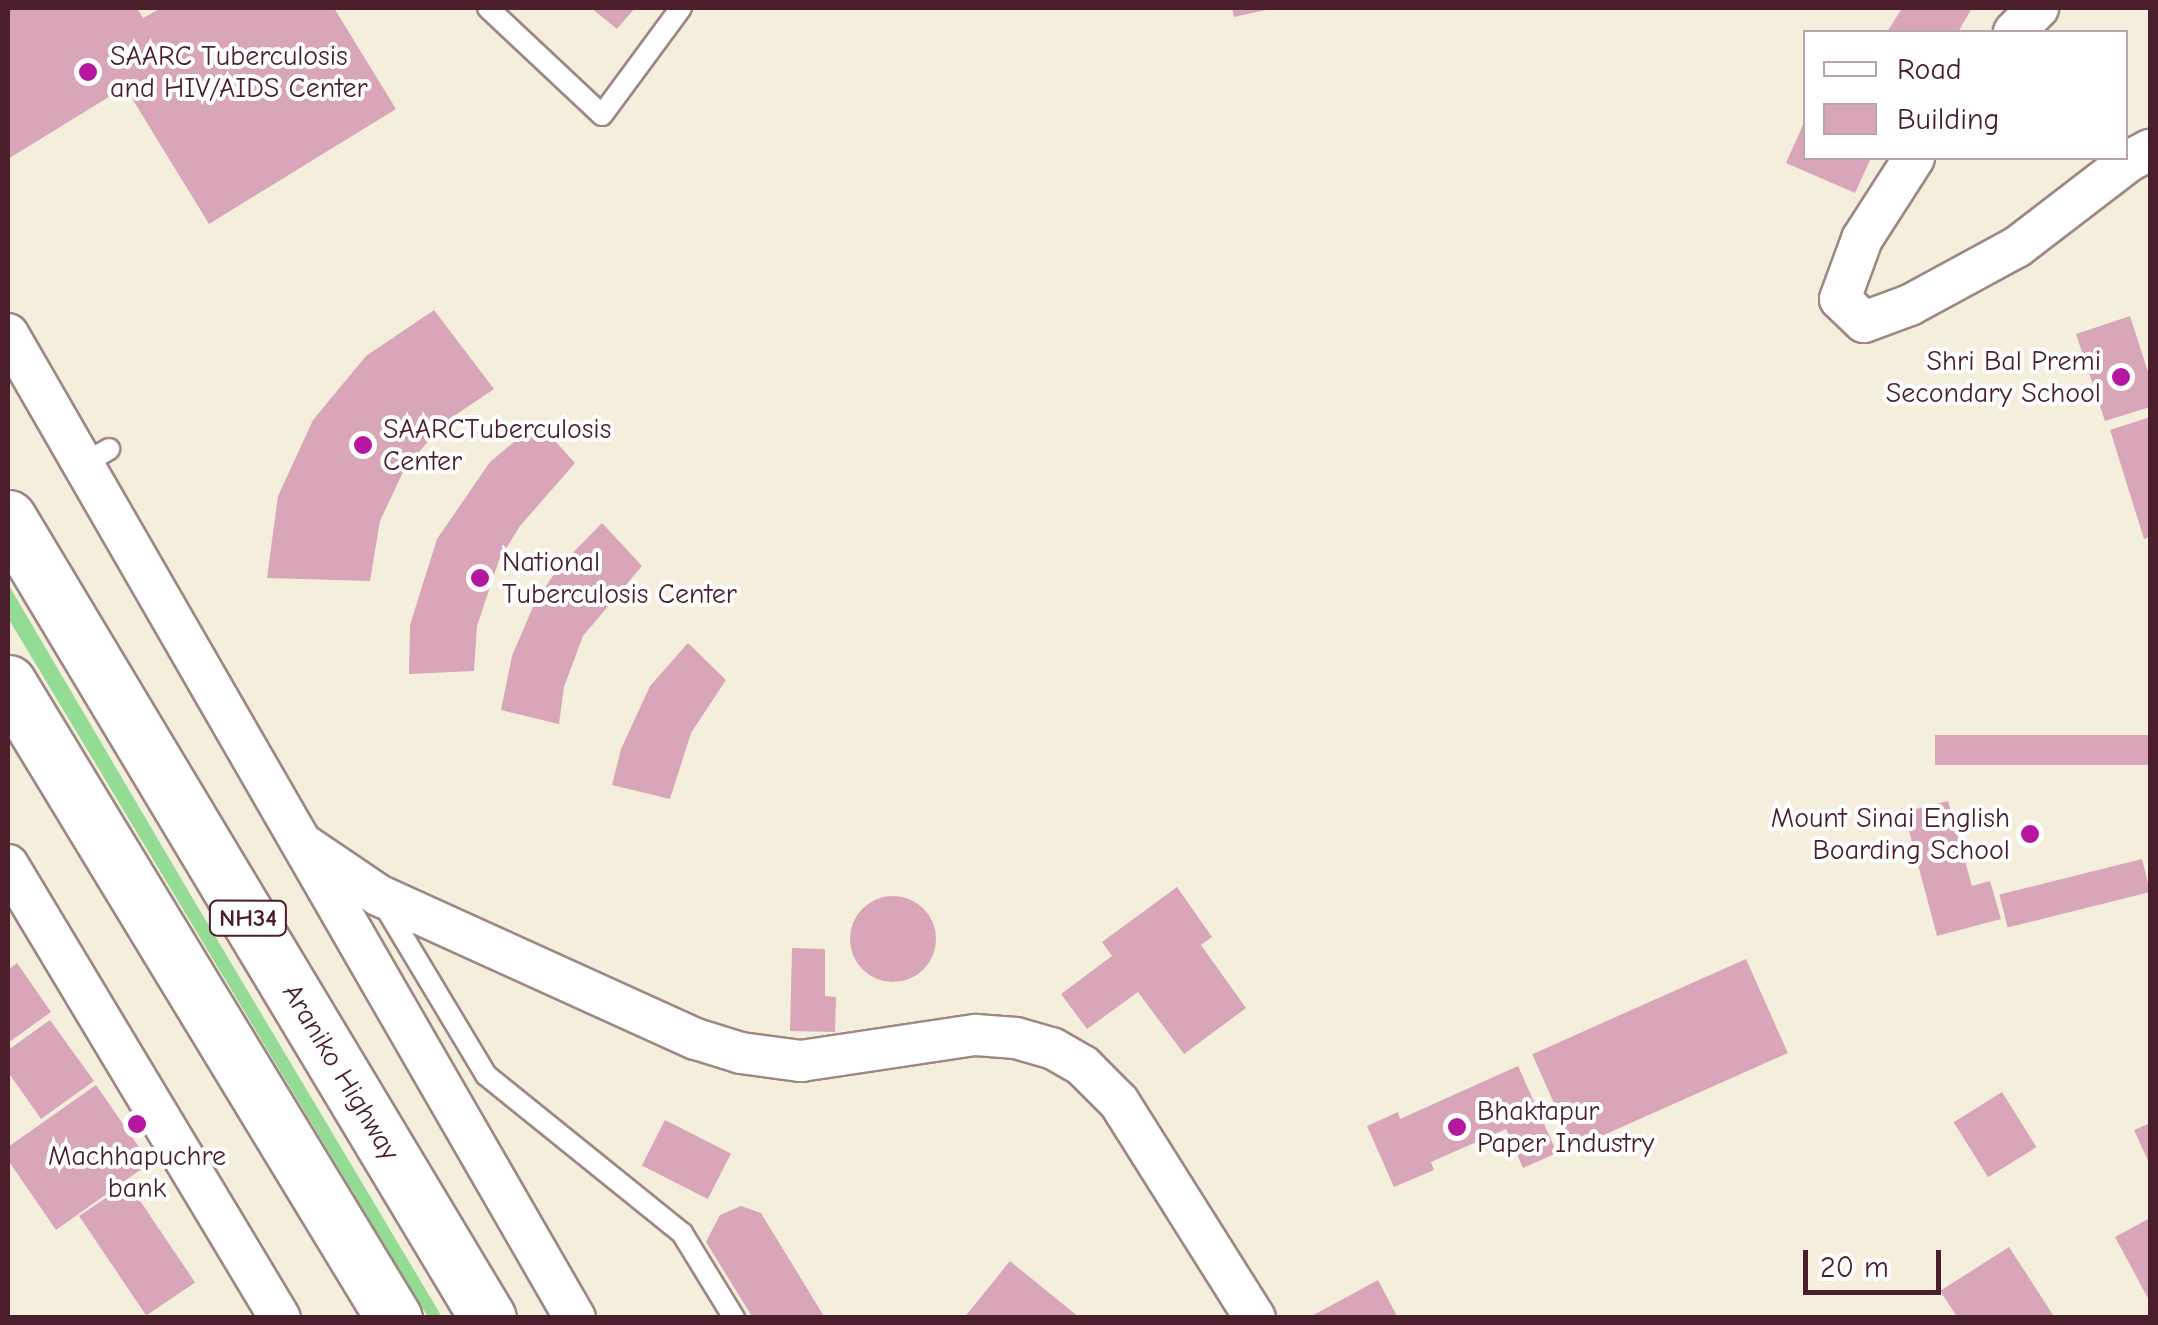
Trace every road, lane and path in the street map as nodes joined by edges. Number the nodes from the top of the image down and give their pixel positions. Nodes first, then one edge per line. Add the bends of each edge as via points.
1 (488, 8) edge
2 (681, 8) edge
3 (2038, 8) edge
4 (2016, 30) edge
5 (2150, 150) edge
6 (1913, 160) edge
7 (8, 334) edge
8 (8, 518) edge
9 (8, 683) edge
10 (306, 846) junction
11 (8, 865) edge
12 (378, 895) junction
13 (280, 1318) edge
14 (394, 1318) edge
15 (488, 1318) edge
16 (575, 1318) edge
17 (734, 1318) edge
18 (1255, 1318) edge

1 - 2 lane via 602,115
3 - 4 street
5 - 6 street via 2017,247 1864,322 1840,299 1862,238
7 - 10 street via 98,456 213,691
8 - 15 highway, Araniko Highway / NH34
9 - 14 highway, NH34
10 - 12 street
10 - 16 street
11 - 13 street
12 - 17 lane via 486,1075 682,1233
12 - 18 street via 741,1054 801,1062 976,1035 1052,1048 1083,1066 1120,1102

